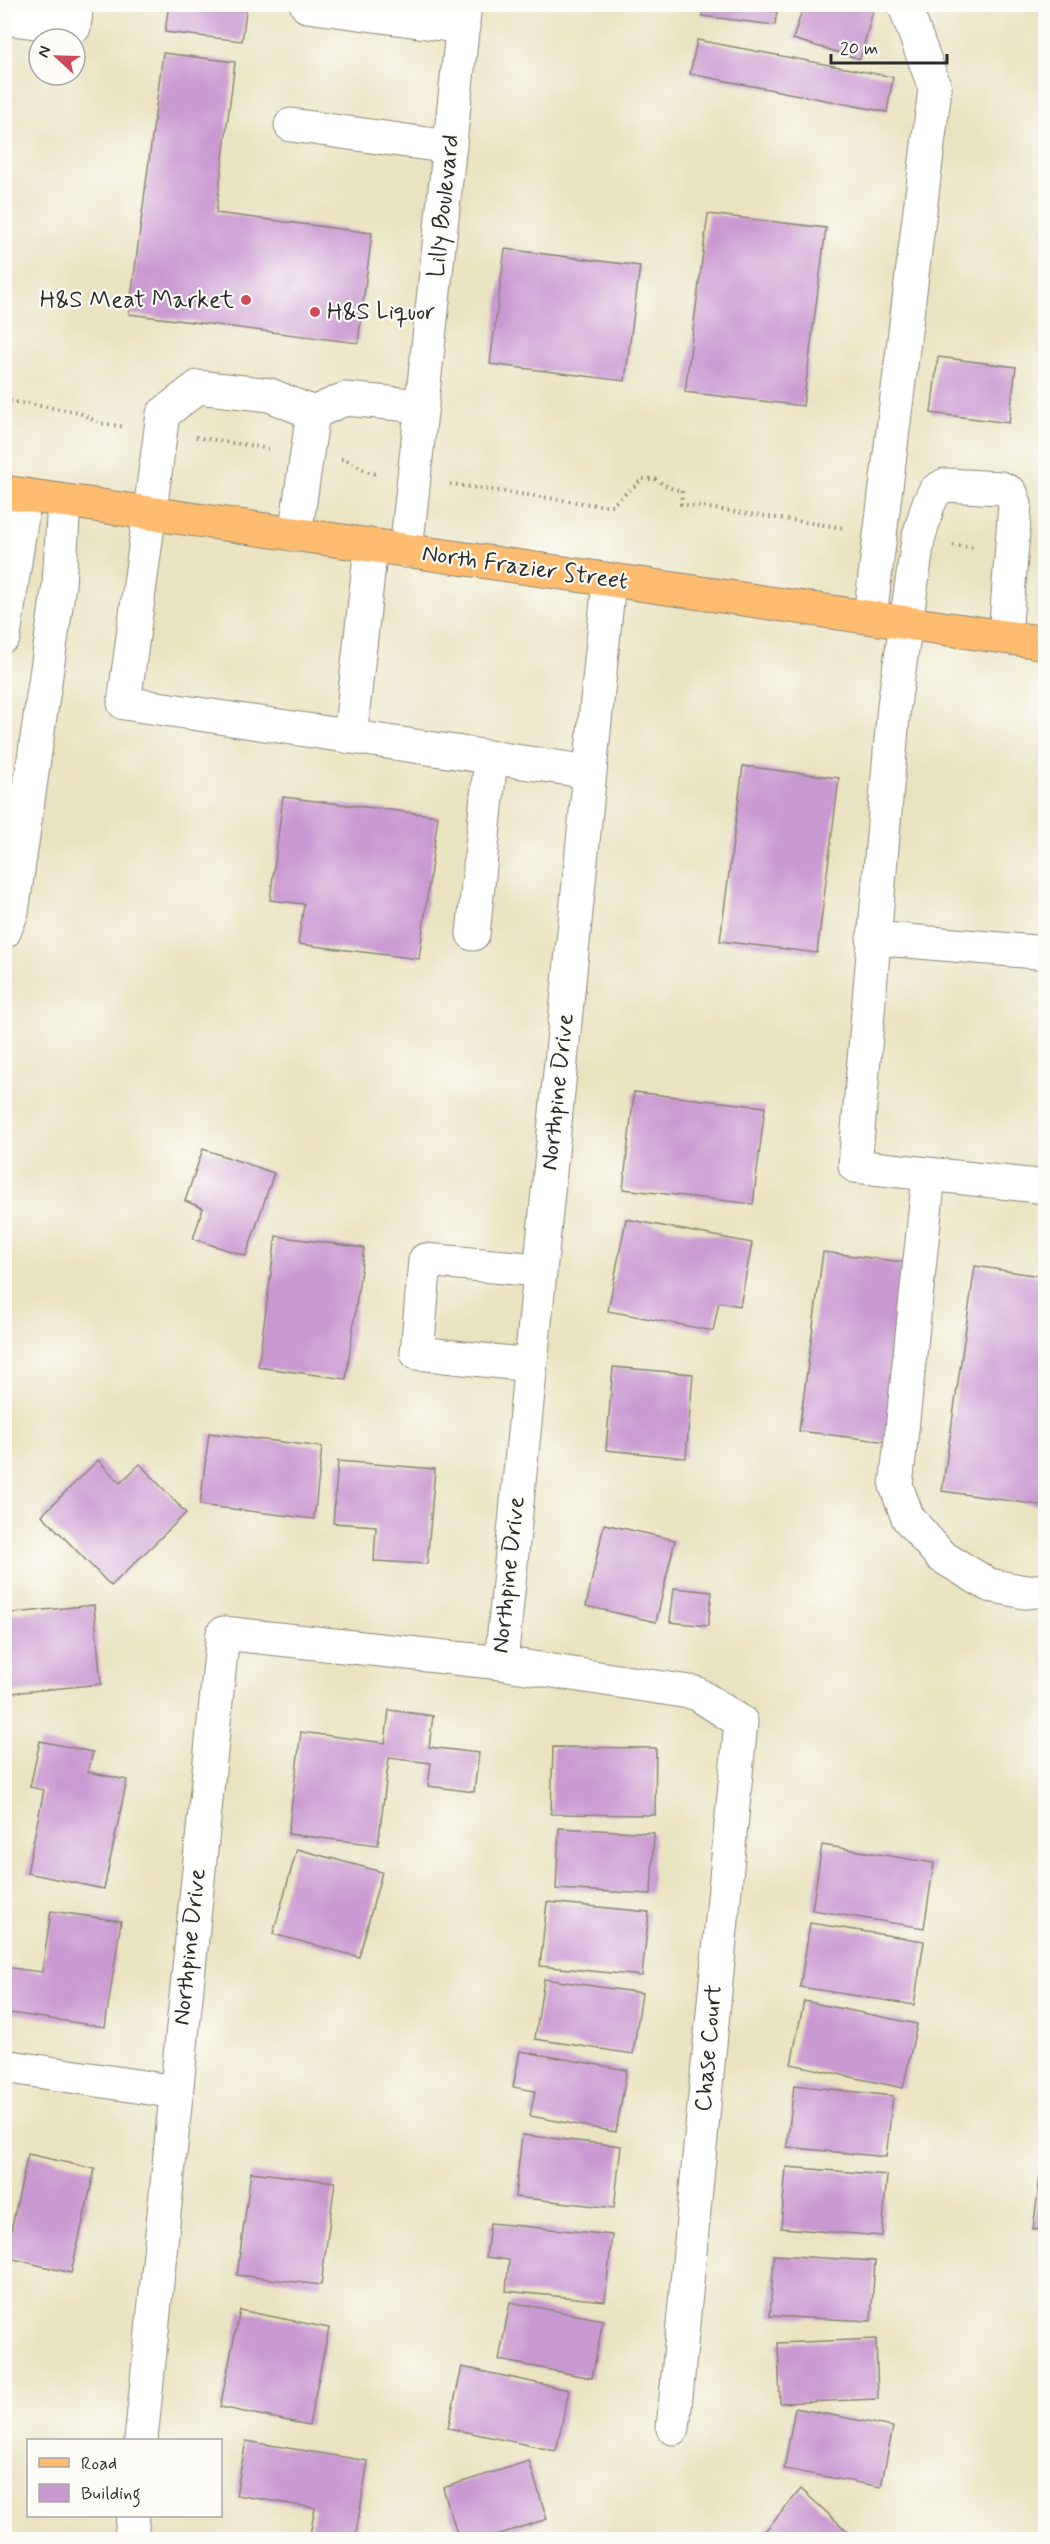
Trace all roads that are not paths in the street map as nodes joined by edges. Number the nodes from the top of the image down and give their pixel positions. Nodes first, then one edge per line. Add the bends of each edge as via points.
1 (77, 4) edge
2 (904, 4) edge
3 (307, 6) edge
4 (464, 16) edge
5 (4, 18) edge
6 (291, 125) dead end
7 (450, 147) junction
8 (422, 406) junction
9 (313, 413) junction
10 (15, 494) edge
11 (63, 501) junction
12 (150, 514) junction
13 (295, 535) junction
14 (371, 546) junction
15 (406, 551) junction
16 (609, 581) junction
17 (6, 617) edge
18 (870, 617) junction
19 (907, 623) junction
20 (1005, 637) junction
21 (1046, 642) edge
22 (350, 737) junction
23 (491, 758) junction
24 (590, 772) junction
25 (4, 932) edge
26 (472, 934) dead end
27 (873, 938) junction
28 (1046, 953) edge
29 (929, 1175) junction
30 (1046, 1187) edge
31 (539, 1270) junction
32 (530, 1365) junction
33 (1046, 1590) edge
34 (501, 1663) junction
35 (4, 2066) edge
36 (176, 2092) junction
37 (673, 2428) dead end
38 (141, 2439) edge
39 (133, 2517) edge
40 (131, 2540) edge

1 - 5 street via 74,27
2 - 18 street via 935,88
3 - 4 street
4 - 7 street, Lilly Boulevard
6 - 7 street
7 - 8 street, Lilly Boulevard
8 - 9 street via 345,399
8 - 15 street, Lilly Boulevard
9 - 12 street via 270,395 198,387 163,414
9 - 13 street
10 - 11 main road, North Frazier Street
10 - 17 street
11 - 12 main road, North Frazier Street
11 - 25 street via 59,585 12,912
12 - 13 main road, North Frazier Street
12 - 22 street via 124,703
13 - 14 main road, North Frazier Street
14 - 15 main road, North Frazier Street
14 - 22 street
15 - 16 main road, North Frazier Street
16 - 18 main road, North Frazier Street
16 - 24 street, Northpine Drive
18 - 19 main road, North Frazier Street
19 - 20 main road, North Frazier Street
19 - 20 street via 918,540 935,492 945,485 988,485 1011,493 1016,504
19 - 27 street via 894,705
20 - 21 main road, North Frazier Street
22 - 23 street
23 - 24 street
23 - 26 street
24 - 31 street, Northpine Drive
27 - 28 street
27 - 29 street via 855,1166
29 - 30 street
29 - 33 street via 896,1486 908,1518 941,1556 989,1585 1025,1592
31 - 32 street, Northpine Drive
31 - 32 street via 425,1260 417,1353
32 - 34 street, Northpine Drive
34 - 36 street, Northpine Drive via 223,1633
34 - 37 street, Chase Court via 696,1693 741,1722
35 - 36 street
36 - 38 street, Northpine Drive
39 - 40 street

